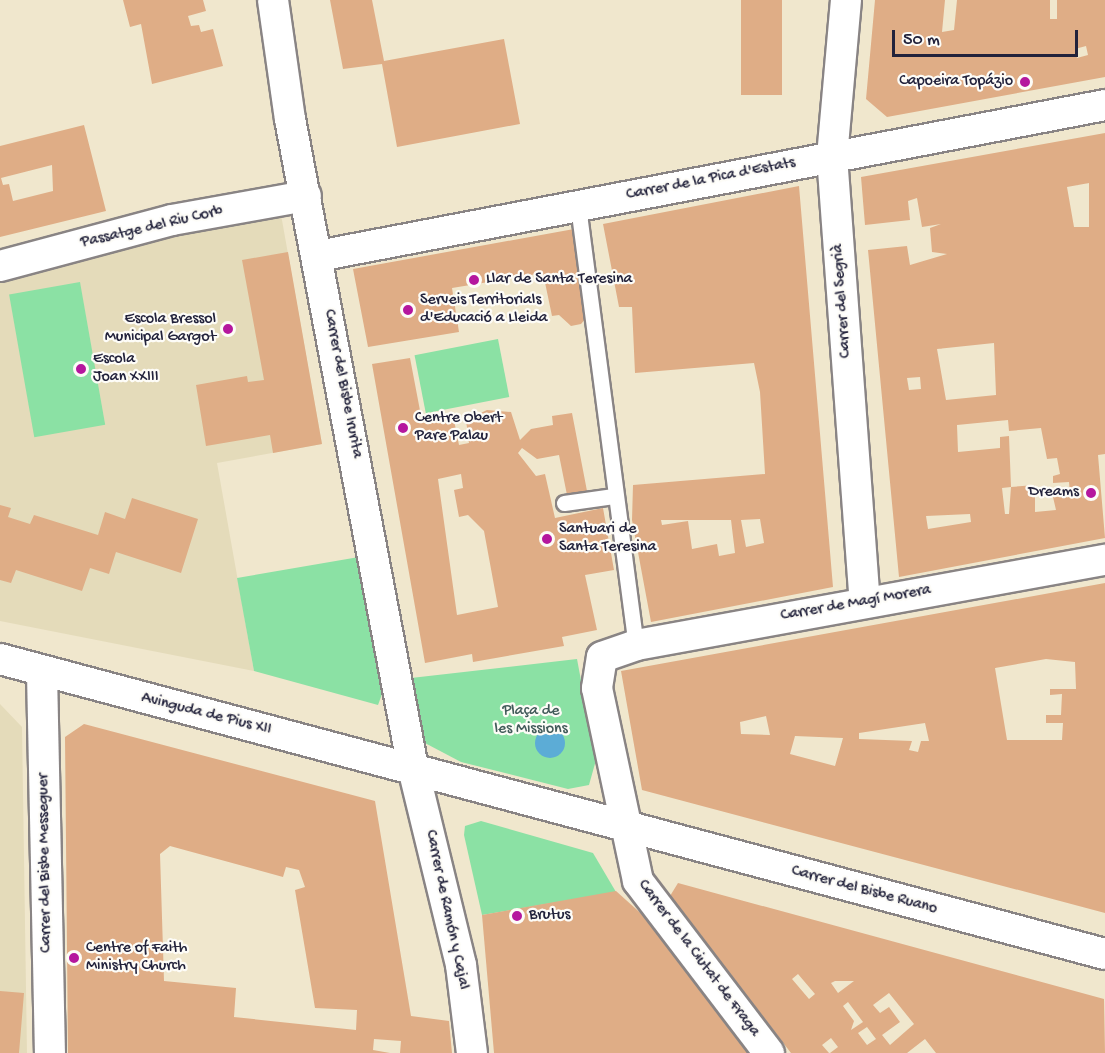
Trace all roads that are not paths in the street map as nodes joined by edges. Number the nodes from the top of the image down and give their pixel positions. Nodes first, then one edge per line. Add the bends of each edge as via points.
1 (273, 0) edge
2 (846, 0) edge
3 (1105, 105) edge
4 (832, 156) junction
5 (306, 195) junction
6 (578, 206) junction
7 (318, 256) junction
8 (0, 266) edge
9 (614, 496) junction
10 (564, 503) dead end
11 (1105, 560) edge
12 (865, 602) junction
13 (622, 648) junction
14 (0, 659) edge
15 (42, 673) junction
16 (413, 768) junction
17 (624, 828) junction
18 (1105, 954) edge
19 (50, 1053) edge
20 (472, 1053) edge
21 (769, 1053) edge

1 - 5 street, Carrer del Bisbe Irurita
2 - 4 street, Carrer del Segrià
3 - 4 street, Carrer de la Pica d'Estats
4 - 6 street, Carrer de la Pica d'Estats
4 - 12 street, Carrer del Segrià
5 - 7 street, Carrer del Bisbe Irurita
5 - 8 street, Passatge del Riu Corb via 172,220
6 - 7 street, Carrer de la Pica d'Estats
6 - 9 lane
7 - 16 street, Carrer del Bisbe Irurita
9 - 10 lane
9 - 13 lane
11 - 12 street, Carrer de Magí Morera
12 - 13 street, Carrer de Magí Morera
13 - 17 street via 596,675
14 - 15 street, Avinguda de Pius XII
15 - 16 street, Avinguda de Pius XII
15 - 19 street, Carrer del Bisbe Messeguer
16 - 17 street
16 - 20 street, Carrer de Ramón y Cajal via 459,955
17 - 18 street, Carrer del Bisbe Ruano
17 - 21 street, Carrer de la Ciutat de Fraga via 638,881

